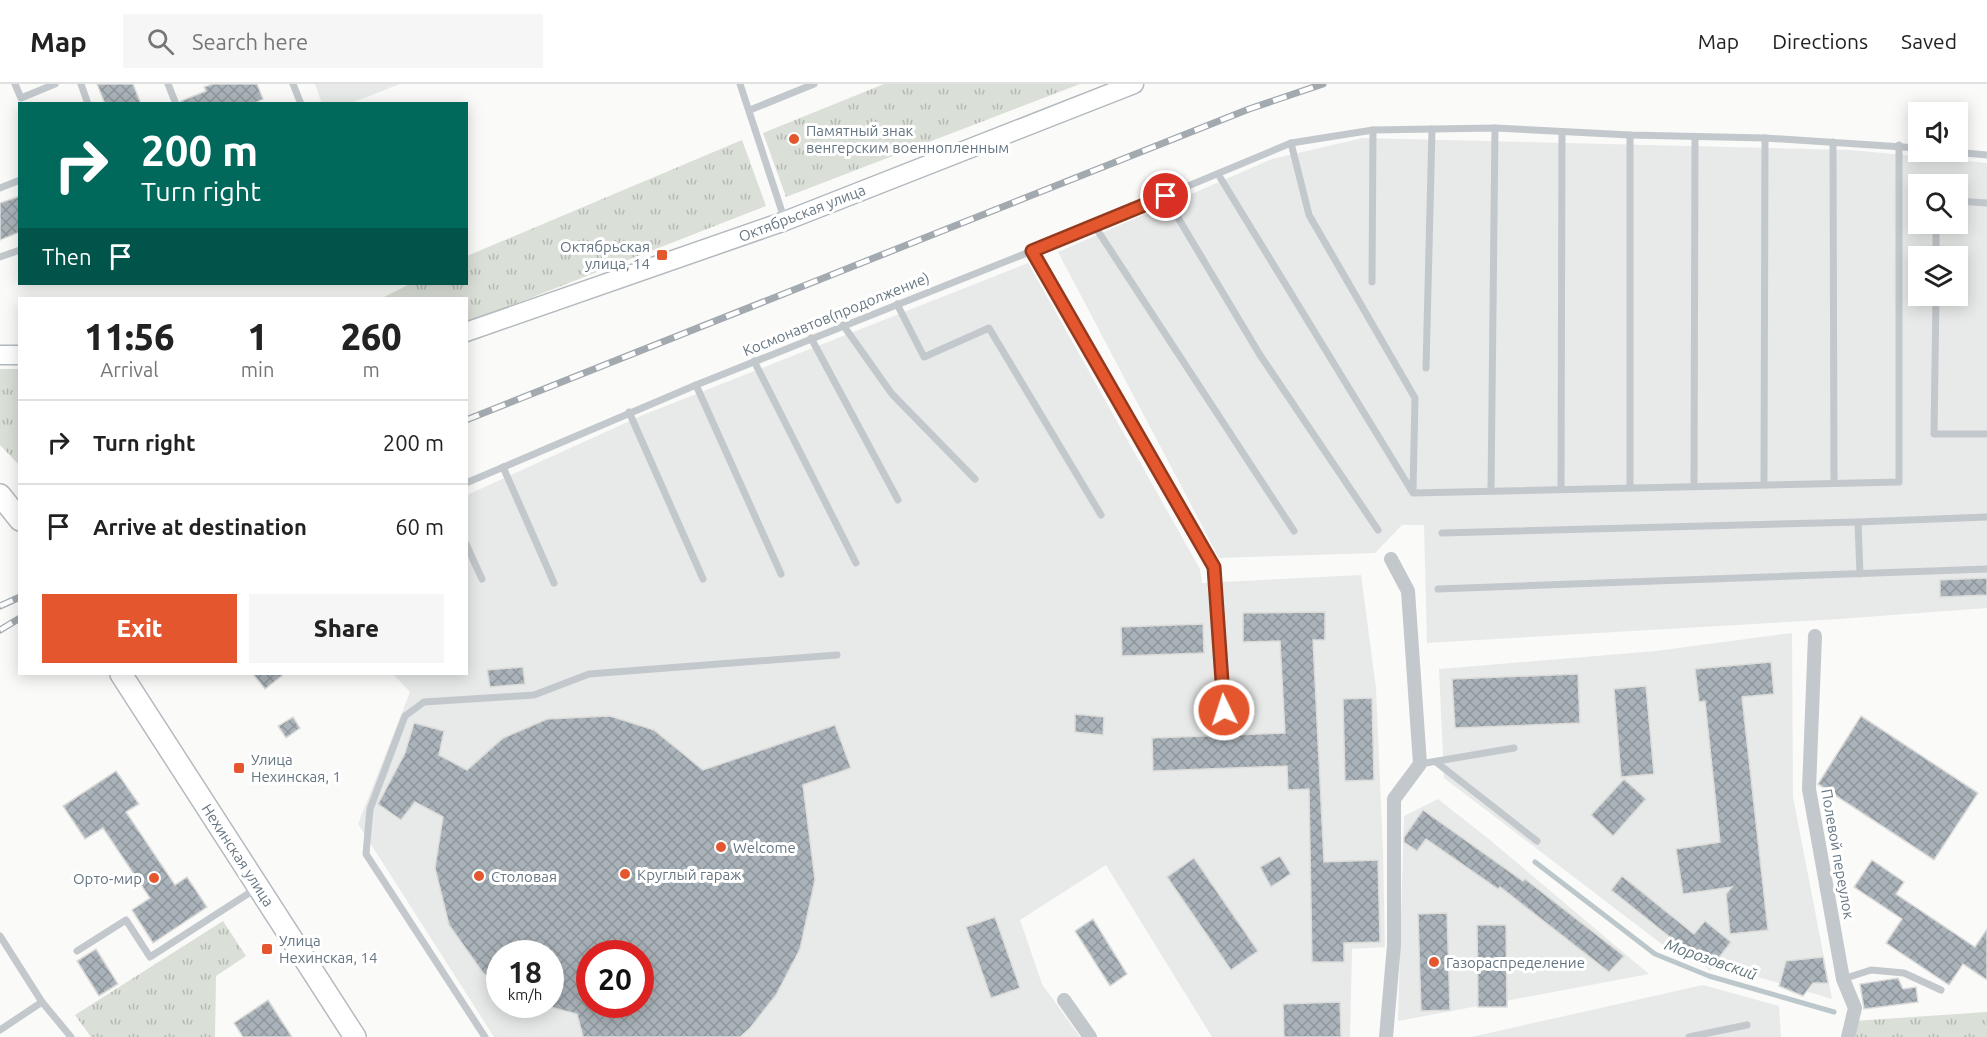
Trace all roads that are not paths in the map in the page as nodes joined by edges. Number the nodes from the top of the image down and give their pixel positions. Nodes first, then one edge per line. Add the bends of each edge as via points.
1 (15, 84) edge
2 (55, 84) edge
3 (81, 84) edge
4 (168, 84) edge
5 (293, 84) edge
6 (740, 84) edge
7 (814, 84) edge
8 (1134, 84) edge
9 (87, 102) edge
10 (175, 102) edge
11 (300, 102) edge
12 (750, 110) junction
13 (1495, 128) junction
14 (1432, 129) junction
15 (1373, 130) junction
16 (1562, 132) junction
17 (1630, 135) junction
18 (1695, 137) junction
19 (1765, 138) junction
20 (1833, 141) junction
21 (1291, 144) junction
22 (1899, 146) junction
23 (1908, 147) edge
24 (1968, 153) edge
25 (1987, 155) edge
26 (1218, 174) junction
27 (18, 181) edge
28 (0, 188) edge
29 (1166, 196) junction
30 (1968, 202) edge
31 (1987, 203) edge
32 (785, 221) junction
33 (1094, 225) junction
34 (18, 251) edge
35 (1032, 251) junction
36 (0, 258) edge
37 (1372, 282) dead end
38 (897, 304) junction
39 (1936, 306) edge
40 (843, 325) junction
41 (468, 331) edge
42 (811, 338) junction
43 (0, 355) edge
44 (18, 355) edge
45 (754, 361) junction
46 (1426, 368) dead end
47 (696, 385) junction
48 (629, 412) junction
49 (1987, 434) edge
50 (503, 467) junction
51 (975, 479) dead end
52 (468, 482) edge
53 (1834, 482) junction
54 (1764, 483) junction
55 (1694, 486) junction
56 (1629, 487) junction
57 (1561, 489) junction
58 (1491, 491) junction
59 (1413, 493) junction
60 (0, 495) edge
61 (898, 500) dead end
62 (1101, 515) dead end
63 (1987, 517) edge
64 (18, 518) edge
65 (1858, 522) junction
66 (1378, 530) dead end
67 (1294, 531) dead end
68 (1442, 533) dead end
69 (468, 548) edge
70 (1391, 559) dead end
71 (856, 563) dead end
72 (1987, 569) edge
73 (781, 574) dead end
74 (1860, 574) junction
75 (482, 579) dead end
76 (703, 579) dead end
77 (554, 583) dead end
78 (1438, 590) dead end
79 (1815, 636) dead end
80 (837, 655) dead end
81 (122, 675) edge
82 (1224, 710) dead end
83 (1514, 748) dead end
84 (1436, 762) junction
85 (1420, 764) junction
86 (1537, 841) dead end
87 (258, 887) junction
88 (0, 936) edge
89 (77, 951) dead end
90 (1844, 979) junction
91 (1941, 990) dead end
92 (1064, 999) dead end
93 (42, 1002) junction
94 (1747, 1025) dead end
95 (0, 1030) edge
96 (71, 1037) edge
97 (355, 1037) edge
98 (484, 1037) edge
99 (1090, 1037) edge
100 (1386, 1037) edge
101 (1689, 1037) edge
102 (1848, 1037) edge

1 - 2 lane via 21,98
3 - 9 lane
4 - 10 lane
5 - 11 lane
6 - 12 lane
7 - 12 lane
8 - 32 main road, Октябрьская улица
12 - 32 lane
13 - 14 lane, Космонавтов(продолжение)
13 - 16 lane, Космонавтов(продолжение)
13 - 58 lane
14 - 15 lane, Космонавтов(продолжение)
14 - 46 lane
15 - 21 lane, Космонавтов(продолжение)
15 - 37 lane
16 - 17 lane, Космонавтов(продолжение)
16 - 57 lane
17 - 18 lane, Космонавтов(продолжение)
17 - 56 lane
18 - 19 lane, Космонавтов(продолжение)
18 - 55 lane
19 - 20 lane, Космонавтов(продолжение)
19 - 54 lane
20 - 22 lane, Космонавтов(продолжение)
20 - 53 lane
21 - 26 lane, Космонавтов(продолжение)
21 - 59 lane via 1308,215 1415,398
22 - 23 lane, Космонавтов(продолжение)
22 - 53 lane via 1899,482
24 - 25 lane
26 - 29 lane, Космонавтов(продолжение)
26 - 59 lane
27 - 28 lane
29 - 33 lane, Космонавтов(продолжение)
29 - 66 lane via 1260,356
30 - 31 lane
32 - 41 main road, Октябрьская улица
33 - 35 lane, Космонавтов(продолжение)
33 - 67 lane
34 - 36 lane
35 - 38 lane, Космонавтов(продолжение)
35 - 82 lane via 1214,567
38 - 40 lane, Космонавтов(продолжение)
38 - 62 lane via 924,357 989,328
39 - 49 lane via 1934,434
40 - 42 lane, Космонавтов(продолжение)
40 - 51 lane via 892,394
42 - 45 lane, Космонавтов(продолжение)
42 - 61 lane
43 - 44 main road
45 - 47 lane, Космонавтов(продолжение)
45 - 71 lane
47 - 48 lane, Космонавтов(продолжение)
47 - 73 lane
48 - 50 lane, Космонавтов(продолжение)
48 - 76 lane
50 - 52 lane, Космонавтов(продолжение)
50 - 77 lane
53 - 54 lane
54 - 55 lane
55 - 56 lane
56 - 57 lane
57 - 58 lane
58 - 59 lane
60 - 64 main road
63 - 65 lane
65 - 68 lane
65 - 74 lane
69 - 75 lane
70 - 85 street via 1408,591
72 - 74 lane
74 - 78 lane
79 - 90 street, Полевой переулок via 1809,789
80 - 98 lane via 589,674 534,695 423,702 405,716 370,809 366,854
81 - 87 main road, Нехинская улица
83 - 84 lane
84 - 85 lane
84 - 86 lane
85 - 100 street via 1394,799 1394,945
87 - 89 lane via 150,957 126,920
87 - 97 main road, Нехинская улица
88 - 93 lane
90 - 91 lane via 1871,970 1904,973
90 - 102 street, Полевой переулок via 1855,1008
92 - 99 street
93 - 95 lane
93 - 96 lane
94 - 101 lane

